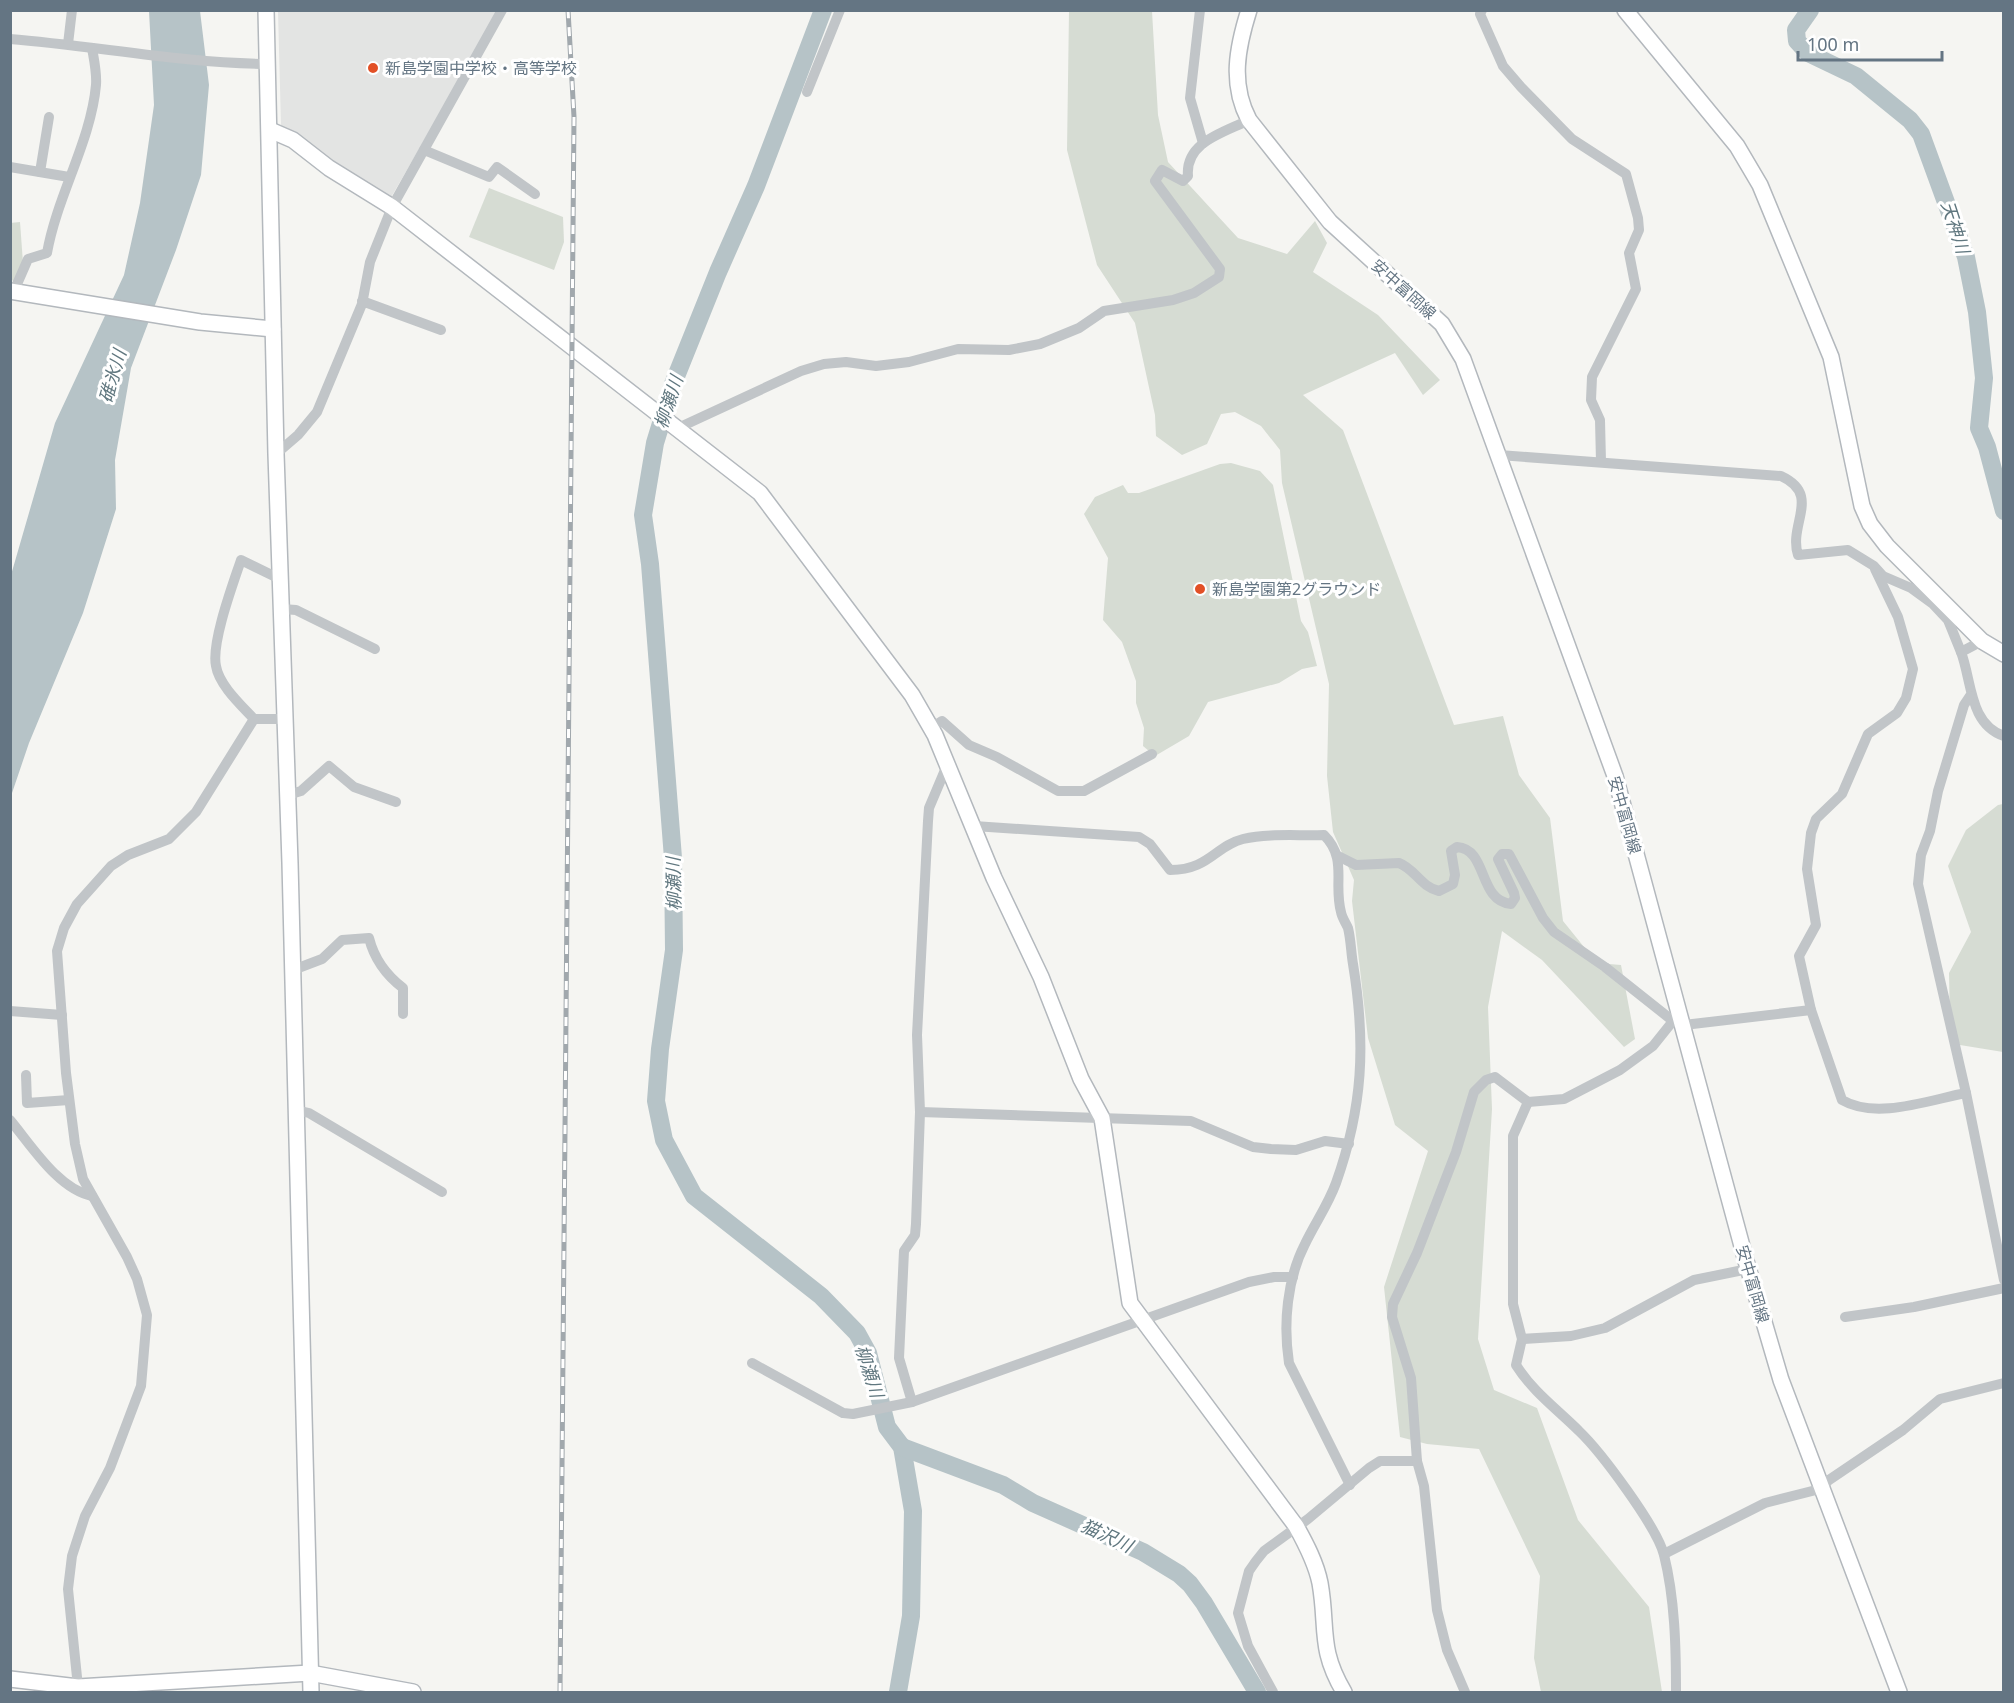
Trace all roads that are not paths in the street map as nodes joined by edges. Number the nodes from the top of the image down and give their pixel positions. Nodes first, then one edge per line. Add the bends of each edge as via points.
1 (72, 10) edge
2 (266, 10) edge
3 (502, 10) edge
4 (840, 10) edge
5 (1200, 10) edge
6 (1249, 10) edge
7 (1482, 10) edge
8 (1625, 10) edge
9 (10, 39) edge
10 (68, 44) junction
11 (92, 48) junction
12 (267, 64) junction
13 (807, 92) dead end
14 (49, 117) dead end
15 (1249, 120) junction
16 (270, 130) junction
17 (1203, 143) junction
18 (424, 150) junction
19 (10, 167) edge
20 (40, 172) junction
21 (69, 177) junction
22 (535, 194) dead end
23 (392, 207) junction
24 (12, 291) edge
25 (363, 301) junction
26 (273, 329) junction
27 (441, 330) dead end
28 (676, 427) junction
29 (276, 454) junction
30 (1499, 455) junction
31 (1601, 462) junction
32 (1874, 566) junction
33 (282, 580) junction
34 (282, 609) junction
35 (1982, 641) junction
36 (375, 649) dead end
37 (1961, 652) junction
38 (2004, 654) edge
39 (1970, 696) junction
40 (254, 719) junction
41 (285, 719) junction
42 (932, 728) junction
43 (2004, 736) edge
44 (1152, 754) dead end
45 (948, 763) junction
46 (288, 795) junction
47 (396, 802) dead end
48 (974, 826) junction
49 (1338, 856) junction
50 (293, 970) junction
51 (1811, 1010) junction
52 (10, 1011) edge
53 (403, 1014) dead end
54 (63, 1015) junction
55 (1678, 1023) junction
56 (26, 1075) dead end
57 (1966, 1093) junction
58 (69, 1100) junction
59 (1528, 1102) junction
60 (296, 1110) junction
61 (920, 1112) junction
62 (1102, 1118) junction
63 (10, 1120) edge
64 (1349, 1144) junction
65 (442, 1192) dead end
66 (92, 1196) junction
67 (1748, 1269) junction
68 (1293, 1277) junction
69 (2004, 1280) edge
70 (2004, 1288) edge
71 (1845, 1317) dead end
72 (1142, 1322) junction
73 (1522, 1339) junction
74 (752, 1363) dead end
75 (2004, 1383) edge
76 (907, 1402) junction
77 (1417, 1461) junction
78 (1350, 1485) junction
79 (1820, 1489) junction
80 (1296, 1526) junction
81 (1664, 1554) junction
82 (310, 1672) junction
83 (13, 1679) edge
84 (78, 1687) junction
85 (311, 1692) edge
86 (413, 1692) edge
87 (1273, 1692) edge
88 (1344, 1692) edge
89 (1465, 1692) edge
90 (1676, 1692) edge
91 (1899, 1692) edge

1 - 10 street
2 - 12 street
3 - 18 street
4 - 13 street
5 - 17 street via 1190,98
6 - 15 street, 安中富岡線 via 1236,70 1240,102
7 - 31 street via 1480,14 1503,66 1572,139 1626,174 1638,218 1639,231 1629,253 1636,289 1592,377 1591,400 1600,420
8 - 35 street via 1730,137 1760,185 1831,357 1862,506 1870,524
9 - 10 street
10 - 11 street
11 - 12 street via 215,63
11 - 21 street via 96,82 92,113
12 - 16 street
14 - 20 street
15 - 17 street
15 - 30 street, 安中富岡線 via 1330,222 1442,324 1463,359
16 - 23 street via 293,140 329,168
16 - 26 street
17 - 28 street via 1192,151 1188,176 1183,181 1162,170 1155,181 1220,269 1219,277 1194,293 1104,311 1079,328 1040,344 1009,350 958,349 876,366 824,364
18 - 22 street via 489,177 497,167
18 - 23 street
19 - 20 street
20 - 21 street
21 - 24 street via 47,253 28,259
23 - 25 street via 373,253
23 - 28 street
24 - 26 street via 200,322
25 - 27 street
25 - 29 street via 317,412
26 - 29 street
28 - 42 street via 760,494 912,695
29 - 33 street
30 - 31 street
30 - 55 street, 安中富岡線 via 1615,776
31 - 32 street via 1781,476 1799,489 1803,501 1795,544 1798,555 1848,550
32 - 37 street via 1883,576 1911,588 1933,604 1948,620
32 - 51 street via 1898,617 1913,669 1906,698 1897,713 1868,734 1842,794 1816,819 1811,832 1807,869 1816,925 1799,956
33 - 34 street
33 - 40 street via 241,560 222,618 215,665 225,684
34 - 36 street via 296,610
34 - 41 street
35 - 37 street
35 - 38 street
37 - 39 street via 1970,676
39 - 43 street via 1984,722 1993,732
39 - 57 street via 1938,791 1921,855 1918,884
40 - 41 street
40 - 54 street via 196,812 170,839 111,866 77,904 57,951
41 - 46 street
42 - 44 street via 942,721 969,745 1058,791 1084,791
42 - 45 street
45 - 48 street
45 - 61 street via 928,814 917,1035
46 - 47 street via 301,791 329,766 354,787
46 - 50 street
48 - 49 street via 1138,837 1150,844 1170,870 1201,865 1240,840 1259,837 1324,835
48 - 62 street via 1041,977 1080,1079
49 - 55 street via 1356,865 1399,863 1429,889 1439,891 1453,884 1451,851 1466,848 1473,854 1490,890 1511,904 1514,893 1498,859 1509,854 1554,933
49 - 64 street via 1341,911 1348,929 1362,1042 1357,1111
50 - 53 street via 322,959 342,940 369,938 373,953 391,980 403,988
50 - 60 street
51 - 55 street
51 - 57 street via 1842,1100 1853,1106 1888,1108
52 - 54 street
54 - 58 street
55 - 59 street via 1620,1070 1564,1099
55 - 67 street, 安中富岡線
56 - 58 street via 27,1103
57 - 69 street
58 - 66 street via 83,1179
59 - 73 street via 1513,1136 1513,1304
59 - 77 street via 1495,1077 1474,1092 1456,1152 1393,1304 1392,1317 1411,1378
60 - 65 street via 309,1113
60 - 82 street
61 - 62 street
61 - 76 street via 916,1224 915,1235 904,1251 899,1358
62 - 64 street via 1191,1121 1253,1147 1296,1150 1325,1141
62 - 72 street via 1130,1303
63 - 66 street via 44,1164 81,1194
64 - 68 street
66 - 84 street via 134,1272 147,1315 141,1386 72,1556 68,1589
67 - 73 street via 1694,1280 1605,1328 1571,1336
67 - 79 street, 安中富岡線 via 1781,1380
68 - 72 street via 1249,1282
68 - 78 street via 1286,1343 1290,1363
70 - 71 street
72 - 76 street
72 - 80 street
73 - 81 street via 1516,1365 1525,1380 1580,1431 1613,1470
74 - 76 street via 843,1413
75 - 79 street via 1940,1399
77 - 78 street via 1380,1461
77 - 89 street via 1425,1486 1437,1610 1447,1650
78 - 80 street
79 - 81 street via 1765,1503
79 - 91 street, 安中富岡線
80 - 87 street via 1249,1571 1238,1613 1248,1646
80 - 88 street via 1311,1553 1320,1583 1324,1646
81 - 90 street via 1676,1655
82 - 84 street
82 - 85 street
82 - 86 street
83 - 84 street

